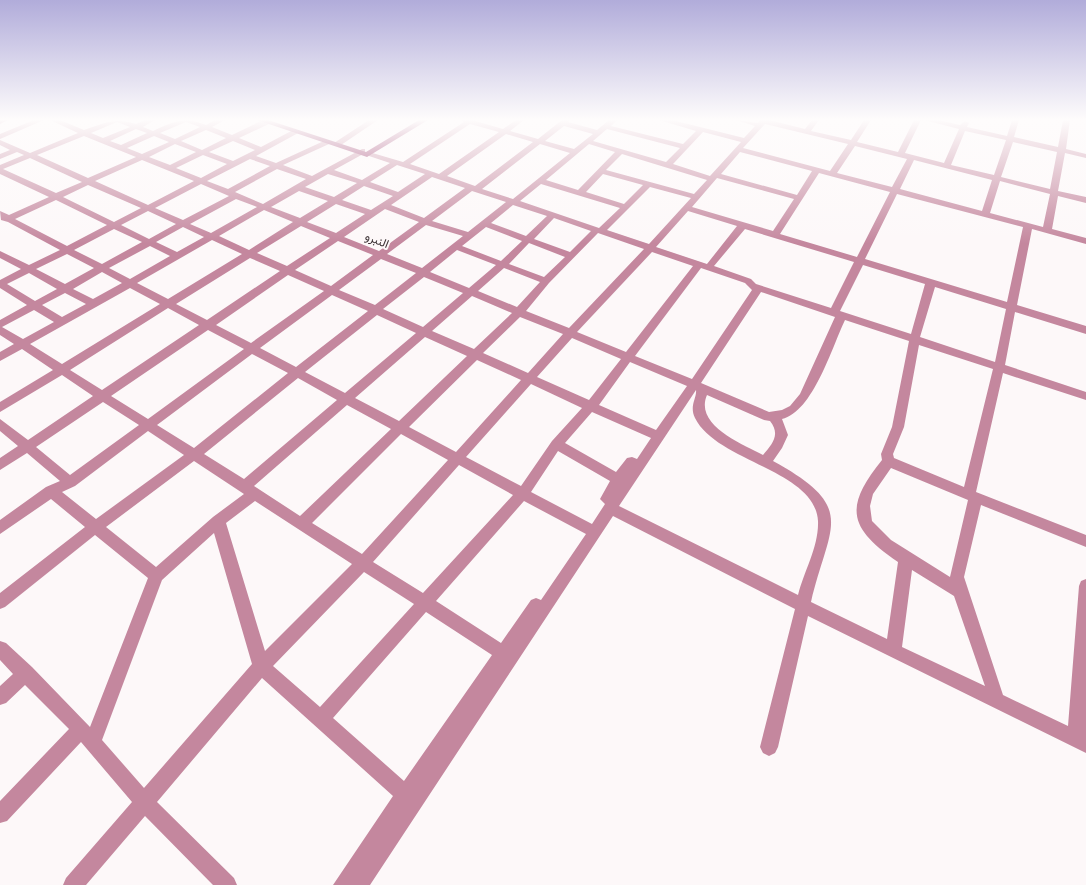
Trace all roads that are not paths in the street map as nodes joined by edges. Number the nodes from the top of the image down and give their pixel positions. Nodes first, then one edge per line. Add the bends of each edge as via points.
1 (17, 161) edge
2 (45, 161) edge
3 (133, 161) edge
4 (153, 161) edge
5 (184, 161) edge
6 (226, 161) edge
7 (239, 161) edge
8 (266, 161) edge
9 (286, 161) edge
10 (348, 161) edge
11 (391, 161) edge
12 (404, 161) edge
13 (462, 161) edge
14 (513, 161) edge
15 (565, 161) edge
16 (612, 161) edge
17 (651, 161) edge
18 (671, 161) edge
19 (728, 161) edge
20 (791, 161) edge
21 (840, 161) edge
22 (909, 161) edge
23 (926, 161) edge
24 (949, 161) edge
25 (1003, 161) edge
26 (1060, 161) edge
27 (233, 164) junction
28 (400, 164) junction
29 (278, 165) junction
30 (667, 166) junction
31 (947, 166) junction
32 (170, 168) junction
33 (0, 169) edge
34 (817, 170) junction
35 (328, 171) junction
36 (603, 172) junction
37 (832, 174) junction
38 (429, 175) junction
39 (442, 176) junction
40 (714, 177) junction
41 (997, 178) junction
42 (314, 179) junction
43 (90, 181) junction
44 (200, 181) junction
45 (541, 181) junction
46 (362, 183) junction
47 (649, 184) junction
48 (299, 188) junction
49 (474, 189) junction
50 (895, 190) junction
51 (581, 192) junction
52 (1054, 192) junction
53 (232, 194) junction
54 (398, 195) junction
55 (57, 196) junction
56 (697, 197) junction
57 (798, 198) junction
58 (1086, 200) edge
59 (334, 201) junction
60 (513, 202) junction
61 (384, 205) junction
62 (265, 207) junction
63 (626, 207) junction
64 (150, 208) junction
65 (687, 208) junction
66 (371, 213) junction
67 (985, 214) junction
68 (551, 217) junction
69 (3, 218) edge
70 (299, 222) junction
71 (427, 222) junction
72 (483, 223) junction
73 (185, 224) junction
74 (744, 225) junction
75 (114, 226) junction
76 (1028, 226) junction
77 (1047, 231) junction
78 (598, 232) junction
79 (468, 235) junction
80 (775, 235) junction
81 (214, 236) junction
82 (339, 238) junction
83 (530, 240) junction
84 (1086, 241) edge
85 (149, 243) junction
86 (454, 246) junction
87 (650, 249) junction
88 (68, 250) junction
89 (249, 253) junction
90 (0, 254) edge
91 (382, 255) junction
92 (178, 256) junction
93 (572, 256) junction
94 (861, 261) junction
95 (502, 265) junction
96 (703, 267) junction
97 (103, 268) junction
98 (29, 270) junction
99 (290, 271) junction
100 (425, 273) junction
101 (736, 280) junction
102 (546, 281) junction
103 (931, 282) junction
104 (0, 284) edge
105 (130, 284) junction
106 (755, 286) junction
107 (66, 289) junction
108 (333, 290) junction
109 (470, 291) junction
110 (168, 303) junction
111 (94, 304) junction
112 (35, 306) junction
113 (1011, 307) junction
114 (377, 310) junction
115 (519, 312) junction
116 (838, 314) junction
117 (62, 322) junction
118 (0, 324) edge
119 (208, 325) junction
120 (0, 330) edge
121 (1086, 330) edge
122 (424, 331) junction
123 (572, 333) junction
124 (914, 341) junction
125 (22, 345) junction
126 (254, 348) junction
127 (475, 354) junction
128 (628, 356) junction
129 (0, 357) edge
130 (999, 368) junction
131 (62, 370) junction
132 (298, 373) junction
133 (530, 379) junction
134 (696, 385) junction
135 (102, 396) junction
136 (1086, 396) edge
137 (347, 398) junction
138 (591, 406) junction
139 (0, 408) edge
140 (774, 417) junction
141 (0, 424) edge
142 (148, 425) junction
143 (401, 427) junction
144 (655, 435) junction
145 (556, 444) junction
146 (27, 446) junction
147 (195, 454) junction
148 (457, 457) junction
149 (766, 461) junction
150 (889, 461) junction
151 (0, 465) edge
152 (618, 478) junction
153 (70, 482) junction
154 (250, 490) junction
155 (51, 491) junction
156 (523, 493) junction
157 (972, 495) junction
158 (610, 508) junction
159 (218, 521) junction
160 (301, 524) junction
161 (95, 527) junction
162 (0, 528) edge
163 (591, 530) junction
164 (1086, 541) edge
165 (906, 558) junction
166 (362, 564) junction
167 (156, 576) junction
168 (1086, 586) edge
169 (960, 591) junction
170 (0, 602) edge
171 (425, 604) junction
172 (804, 606) junction
173 (0, 649) edge
174 (893, 651) junction
175 (506, 656) junction
176 (261, 666) junction
177 (26, 673) junction
178 (0, 697) edge
179 (996, 700) junction
180 (320, 720) junction
181 (87, 735) junction
182 (1081, 742) edge
183 (769, 747) dead end
184 (406, 795) junction
185 (143, 801) junction
186 (0, 814) edge
187 (73, 885) edge
188 (227, 885) edge
189 (343, 885) edge
190 (358, 885) edge

1 - 33 street
2 - 43 street
3 - 43 street
4 - 32 street, النبرو
5 - 32 street
6 - 27 street
7 - 27 street
8 - 29 street
9 - 29 street
10 - 35 street
11 - 28 street
12 - 28 street
13 - 39 street
14 - 49 street
15 - 45 street
16 - 36 street
17 - 30 street
18 - 30 street
19 - 40 street
20 - 34 street
21 - 37 street
22 - 50 street
23 - 31 street
24 - 31 street
25 - 41 street
26 - 52 street
27 - 44 street
28 - 38 street
28 - 39 street
28 - 46 street
29 - 42 street
29 - 53 street
30 - 40 street
31 - 41 street
32 - 44 street, النبرو
33 - 55 street
34 - 37 street
34 - 57 street
35 - 42 street
35 - 46 street
36 - 47 street
36 - 51 street
37 - 50 street
38 - 49 street
38 - 54 street
39 - 49 street
40 - 56 street
40 - 57 street
41 - 52 street
41 - 67 street
42 - 48 street
43 - 55 street
43 - 64 street
44 - 53 street, النبرو
44 - 64 street
45 - 51 street
45 - 60 street
46 - 54 street
46 - 59 street
47 - 56 street
47 - 63 street
48 - 59 street
48 - 62 street
49 - 60 street
49 - 71 street
50 - 67 street
50 - 94 street
51 - 63 street
52 - 58 street
52 - 77 street
53 - 62 street, النبرو
53 - 73 street
54 - 61 street
55 - 69 street
55 - 75 street
56 - 65 street
57 - 80 street
59 - 66 street
59 - 70 street
60 - 68 street
60 - 72 street
60 - 78 street
61 - 66 street
61 - 71 street
62 - 70 street, النبرو
62 - 81 street
63 - 78 street
64 - 73 street
64 - 75 street
65 - 74 street
65 - 87 street
66 - 82 street
67 - 76 street
68 - 78 street
68 - 83 street
69 - 88 street
70 - 82 street, النبرو
70 - 89 street
71 - 79 street
71 - 91 street
72 - 79 street
72 - 83 street
73 - 81 street
73 - 85 street
74 - 80 street
74 - 96 street
75 - 85 street
75 - 88 street
76 - 77 street
76 - 113 street
77 - 84 street
78 - 87 street
78 - 93 street
79 - 86 street
80 - 94 street
81 - 89 street
81 - 92 street
82 - 91 street, النبرو
82 - 99 street
83 - 93 street
83 - 95 street
85 - 92 street
85 - 97 street
86 - 95 street
86 - 100 street
87 - 96 street
87 - 123 street
88 - 97 street
88 - 98 street
89 - 99 street
89 - 110 street
90 - 98 street
91 - 100 street, النبرو
91 - 108 street
92 - 105 street
93 - 102 street
94 - 103 street
94 - 116 street
95 - 102 street
95 - 109 street
96 - 101 street
96 - 106 street
96 - 128 street
97 - 105 street
97 - 107 street
98 - 104 street
98 - 107 street
99 - 108 street
99 - 119 street
100 - 109 street, النبرو
100 - 114 street
101 - 106 street
101 - 134 street via 745,287 747,295
102 - 115 street
103 - 113 street
103 - 124 street
104 - 112 street
105 - 110 street
105 - 111 street
106 - 116 street
106 - 134 street via 756,293
107 - 111 street
107 - 112 street
108 - 114 street
108 - 126 street
109 - 115 street, النبرو
109 - 122 street
110 - 119 street
110 - 131 street
111 - 117 street
112 - 117 street
112 - 118 street
113 - 121 street
113 - 130 street
114 - 122 street
114 - 132 street
115 - 123 street, النبرو
115 - 127 street
116 - 124 street
116 - 140 street via 805,396 794,409
117 - 125 street
119 - 126 street
119 - 135 street
120 - 125 street
122 - 127 street
122 - 137 street
123 - 128 street, النبرو
123 - 133 street
124 - 130 street
124 - 150 street via 903,406 887,454
125 - 129 street
125 - 131 street
126 - 132 street
126 - 142 street
127 - 133 street
127 - 143 street
128 - 134 street, النبرو
128 - 138 street
130 - 136 street
130 - 157 street
131 - 135 street
131 - 139 street
132 - 137 street
132 - 147 street
133 - 138 street
133 - 148 street
134 - 140 street, النبرو
134 - 144 street
134 - 149 street via 700,415 706,424 719,438
134 - 158 street
135 - 142 street
135 - 146 street
137 - 143 street
137 - 154 street
138 - 144 street
138 - 145 street
140 - 149 street via 783,431
141 - 146 street
142 - 147 street
142 - 153 street
143 - 148 street
143 - 160 street
144 - 152 street
145 - 152 street
145 - 156 street
146 - 151 street
146 - 153 street
147 - 154 street
147 - 161 street
148 - 156 street
148 - 166 street
149 - 172 street via 807,486 824,514 824,533
150 - 157 street via 904,470
150 - 165 street via 868,490 863,505 864,520 870,530
152 - 163 street
153 - 155 street
154 - 159 street
154 - 160 street
155 - 161 street
155 - 162 street
156 - 163 street
156 - 171 street
157 - 164 street
157 - 169 street via 957,577
158 - 172 street
158 - 175 street
159 - 167 street
159 - 176 street
160 - 166 street
161 - 167 street
161 - 170 street
163 - 175 street
165 - 169 street
165 - 174 street
166 - 171 street
166 - 176 street
167 - 181 street
168 - 182 street
169 - 179 street
171 - 175 street
171 - 180 street
172 - 174 street
172 - 183 street
173 - 177 street
174 - 179 street
175 - 184 street
175 - 190 street
176 - 180 street
176 - 185 street
177 - 178 street
177 - 181 street
179 - 182 street
180 - 184 street
181 - 185 street
181 - 186 street
184 - 189 street
185 - 187 street
185 - 188 street

